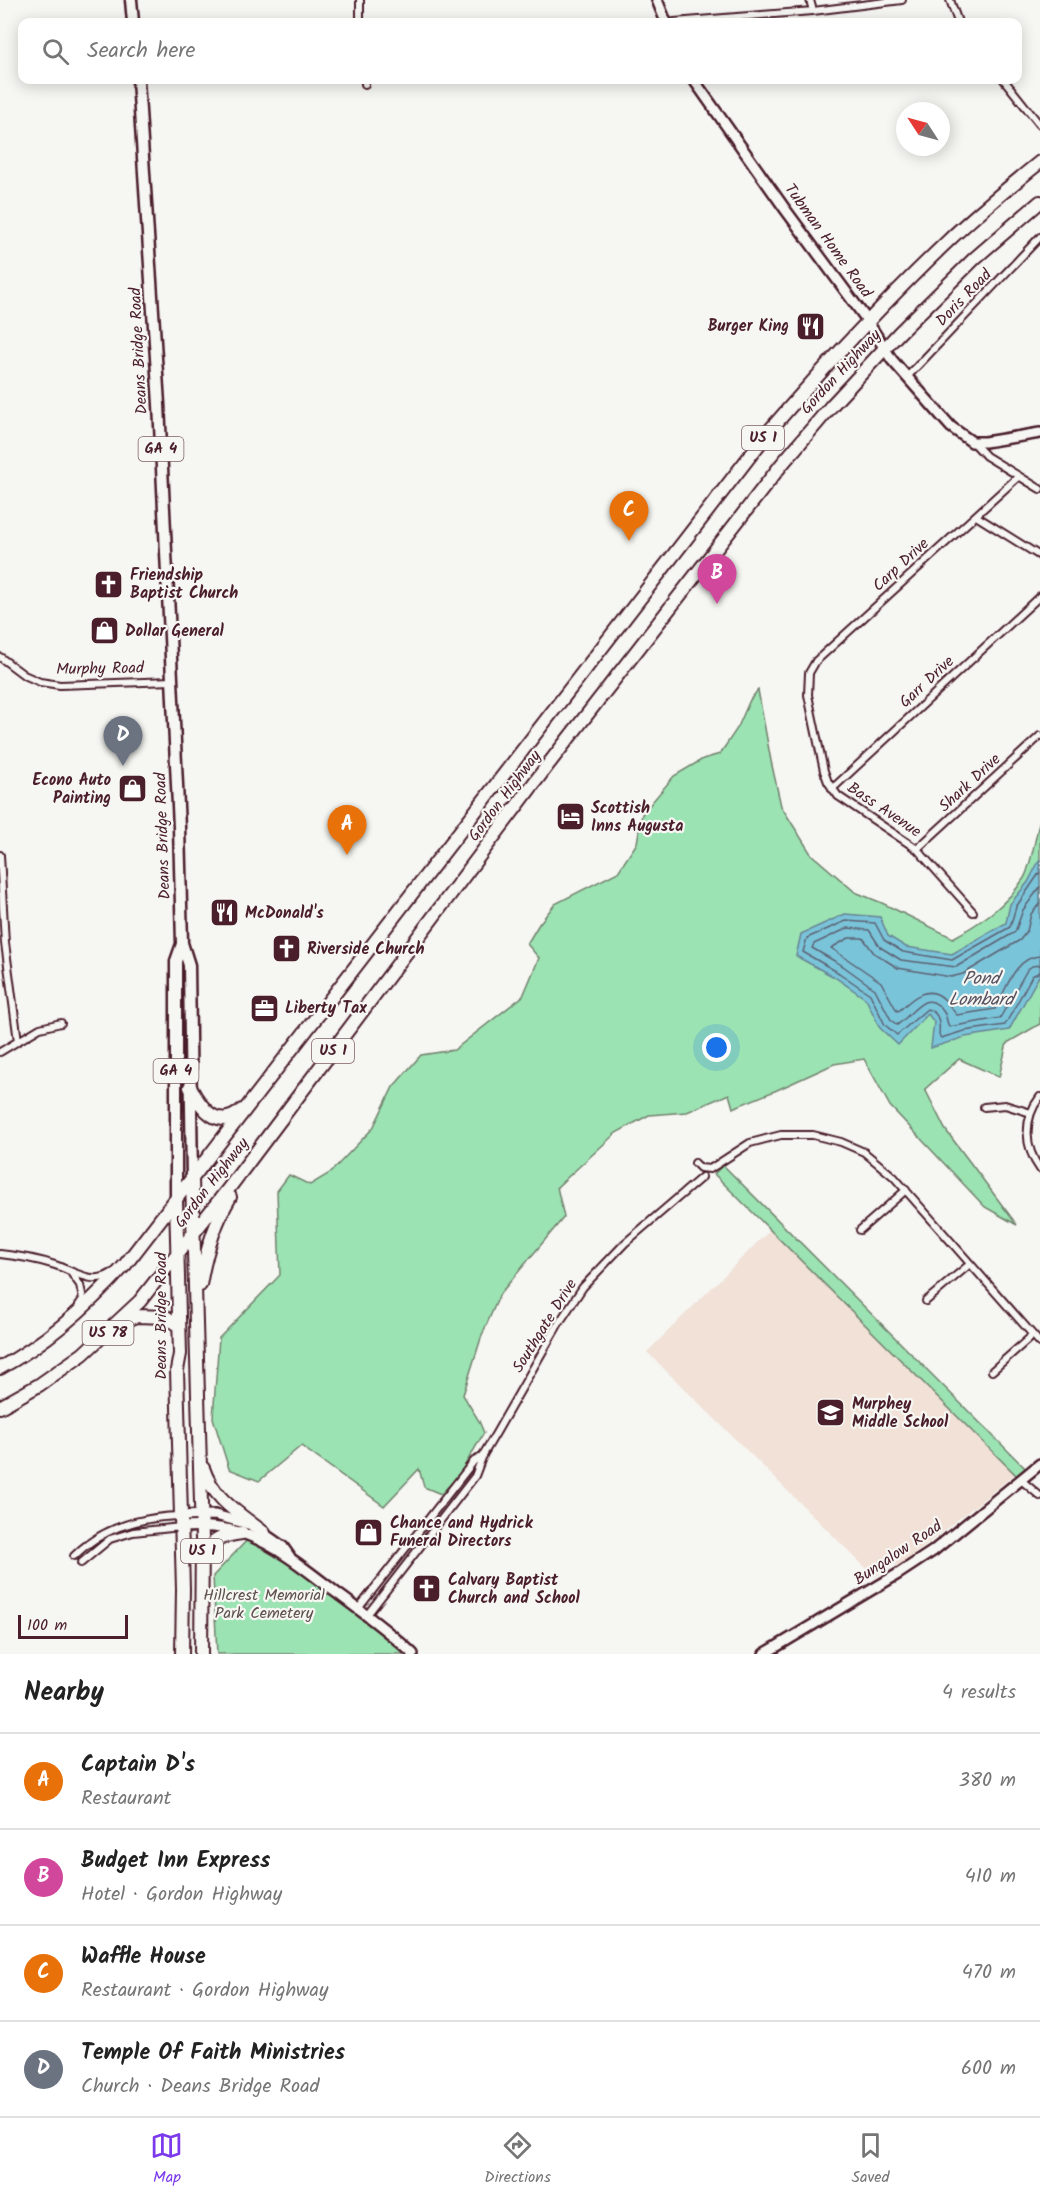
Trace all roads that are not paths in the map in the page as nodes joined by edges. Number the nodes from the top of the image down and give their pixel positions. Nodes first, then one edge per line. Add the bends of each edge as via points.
1 (131, 0) edge
2 (360, 0) edge
3 (657, 0) edge
4 (810, 0) edge
5 (902, 0) edge
6 (950, 0) edge
7 (813, 11) junction
8 (133, 18) edge
9 (360, 18) edge
10 (664, 18) edge
11 (725, 18) edge
12 (957, 18) edge
13 (138, 84) edge
14 (697, 84) edge
15 (1007, 84) edge
16 (1040, 125) edge
17 (1040, 162) edge
18 (1040, 202) edge
19 (1040, 237) edge
20 (867, 322) junction
21 (885, 348) junction
22 (907, 377) junction
23 (1040, 433) edge
24 (972, 442) junction
25 (1019, 476) junction
26 (1040, 489) edge
27 (976, 516) junction
28 (1040, 556) edge
29 (1040, 596) edge
30 (0, 657) edge
31 (807, 679) joint
32 (172, 681) junction
33 (1040, 736) edge
34 (832, 789) junction
35 (917, 849) junction
36 (0, 855) edge
37 (973, 912) dead end
38 (182, 944) junction
39 (61, 1023) dead end
40 (18, 1041) junction
41 (0, 1052) edge
42 (190, 1087) junction
43 (1040, 1097) edge
44 (254, 1099) junction
45 (984, 1107) dead end
46 (1030, 1113) junction
47 (261, 1147) junction
48 (695, 1164) dead end
49 (1040, 1170) edge
50 (702, 1177) dead end
51 (192, 1179) junction
52 (906, 1190) junction
53 (176, 1200) junction
54 (860, 1230) dead end
55 (194, 1234) junction
56 (0, 1254) edge
57 (177, 1255) junction
58 (970, 1264) junction
59 (125, 1265) junction
60 (72, 1274) junction
61 (927, 1301) dead end
62 (195, 1319) junction
63 (69, 1321) junction
64 (179, 1326) junction
65 (112, 1329) junction
66 (1033, 1335) junction
67 (1040, 1343) edge
68 (1, 1367) edge
69 (992, 1371) dead end
70 (0, 1407) edge
71 (198, 1451) junction
72 (483, 1455) junction
73 (1040, 1464) edge
74 (1021, 1480) junction
75 (1040, 1496) edge
76 (201, 1520) junction
77 (181, 1521) junction
78 (242, 1533) junction
79 (264, 1533) junction
80 (74, 1556) dead end
81 (292, 1559) junction
82 (81, 1563) dead end
83 (202, 1576) junction
84 (358, 1609) junction
85 (367, 1616) junction
86 (182, 1654) edge
87 (201, 1654) edge
88 (413, 1654) edge
89 (764, 1654) edge

1 - 8 main road
2 - 9 street
3 - 10 street
4 - 7 street
5 - 7 street
6 - 12 street
7 - 11 street
13 - 32 main road, Deans Bridge Road / GA 4
14 - 20 street, Tubman Home Road
15 - 16 street
17 - 20 highway, Gordon Highway / US 1 via 950,239
18 - 21 highway, Gordon Highway / US 1 via 975,258
19 - 22 street, Doris Road
20 - 21 street, Tubman Home Road
20 - 44 highway, Gordon Highway / US 1 via 753,451
21 - 22 street, Tubman Home Road
21 - 47 highway, Gordon Highway / US 1 via 782,464 547,766
22 - 24 street, Tubman Home Road via 951,428
23 - 24 street
24 - 25 street via 986,456
25 - 26 street
25 - 27 street, Carp Drive
27 - 28 street
27 - 31 street, Carp Drive via 816,661
29 - 34 street, Garr Drive
30 - 32 street, Murphy Road via 24,675 60,685
31 - 34 street, Bass Avenue via 824,771
32 - 38 main road, Deans Bridge Road / GA 4
33 - 35 street, Shark Drive
34 - 35 street, Bass Avenue
35 - 37 street, Bass Avenue
36 - 40 street via 5,943
38 - 42 main road, Deans Bridge Road / GA 4 via 189,965
38 - 53 main road, Deans Bridge Road / GA 4 via 176,962
39 - 40 street via 40,1028
40 - 41 street
42 - 44 highway via 204,1110 219,1118 237,1115
42 - 51 main road, Deans Bridge Road / GA 4
43 - 46 street
44 - 51 highway, Gordon Highway / US 1
45 - 46 street via 1005,1105
46 - 49 street via 1029,1147
47 - 55 highway, Gordon Highway / US 78
47 - 62 highway, US 1 via 223,1209 205,1261
48 - 52 street via 710,1168 750,1143 781,1135 813,1135 864,1152
50 - 72 street, Southgate Drive via 624,1243 583,1287
51 - 53 highway, Gordon Highway / US 1
51 - 55 highway, Deans Bridge Road / GA 4
52 - 54 street
52 - 58 street
53 - 57 highway, Deans Bridge Road / US 1
53 - 59 highway, Gordon Highway / US 78
55 - 57 highway, Gordon Highway / US 78
55 - 62 highway, Deans Bridge Road / GA 4
56 - 60 street via 23,1256
57 - 64 highway, Deans Bridge Road / US 1
57 - 65 highway, Gordon Highway / US 78
58 - 61 street
58 - 66 street
59 - 60 street via 100,1278
59 - 63 highway, Gordon Highway / US 78
60 - 63 street via 83,1299
62 - 71 highway, Deans Bridge Road / US 1
63 - 68 highway, Gordon Highway / US 78
64 - 65 highway via 166,1317 137,1316
64 - 77 highway, Deans Bridge Road / US 1
65 - 70 highway, Gordon Highway / US 78 via 50,1378
66 - 67 street
66 - 69 street
71 - 76 highway, Deans Bridge Road / US 1
71 - 79 highway via 215,1493
72 - 84 street, Southgate Drive via 474,1461
72 - 85 street, Southgate Drive via 475,1476
73 - 74 street, Bungalow Road
74 - 75 street
74 - 89 street, Bungalow Road via 933,1551
76 - 77 street
76 - 78 street
76 - 79 street via 227,1517
76 - 83 highway, Deans Bridge Road / US 1
77 - 80 street via 152,1519 114,1529
77 - 82 street via 110,1539
77 - 86 highway, Deans Bridge Road / US 1
78 - 81 street
78 - 83 highway via 224,1536 210,1546
79 - 81 street
81 - 84 street
83 - 87 highway, Deans Bridge Road / US 1
84 - 85 street
85 - 88 street

